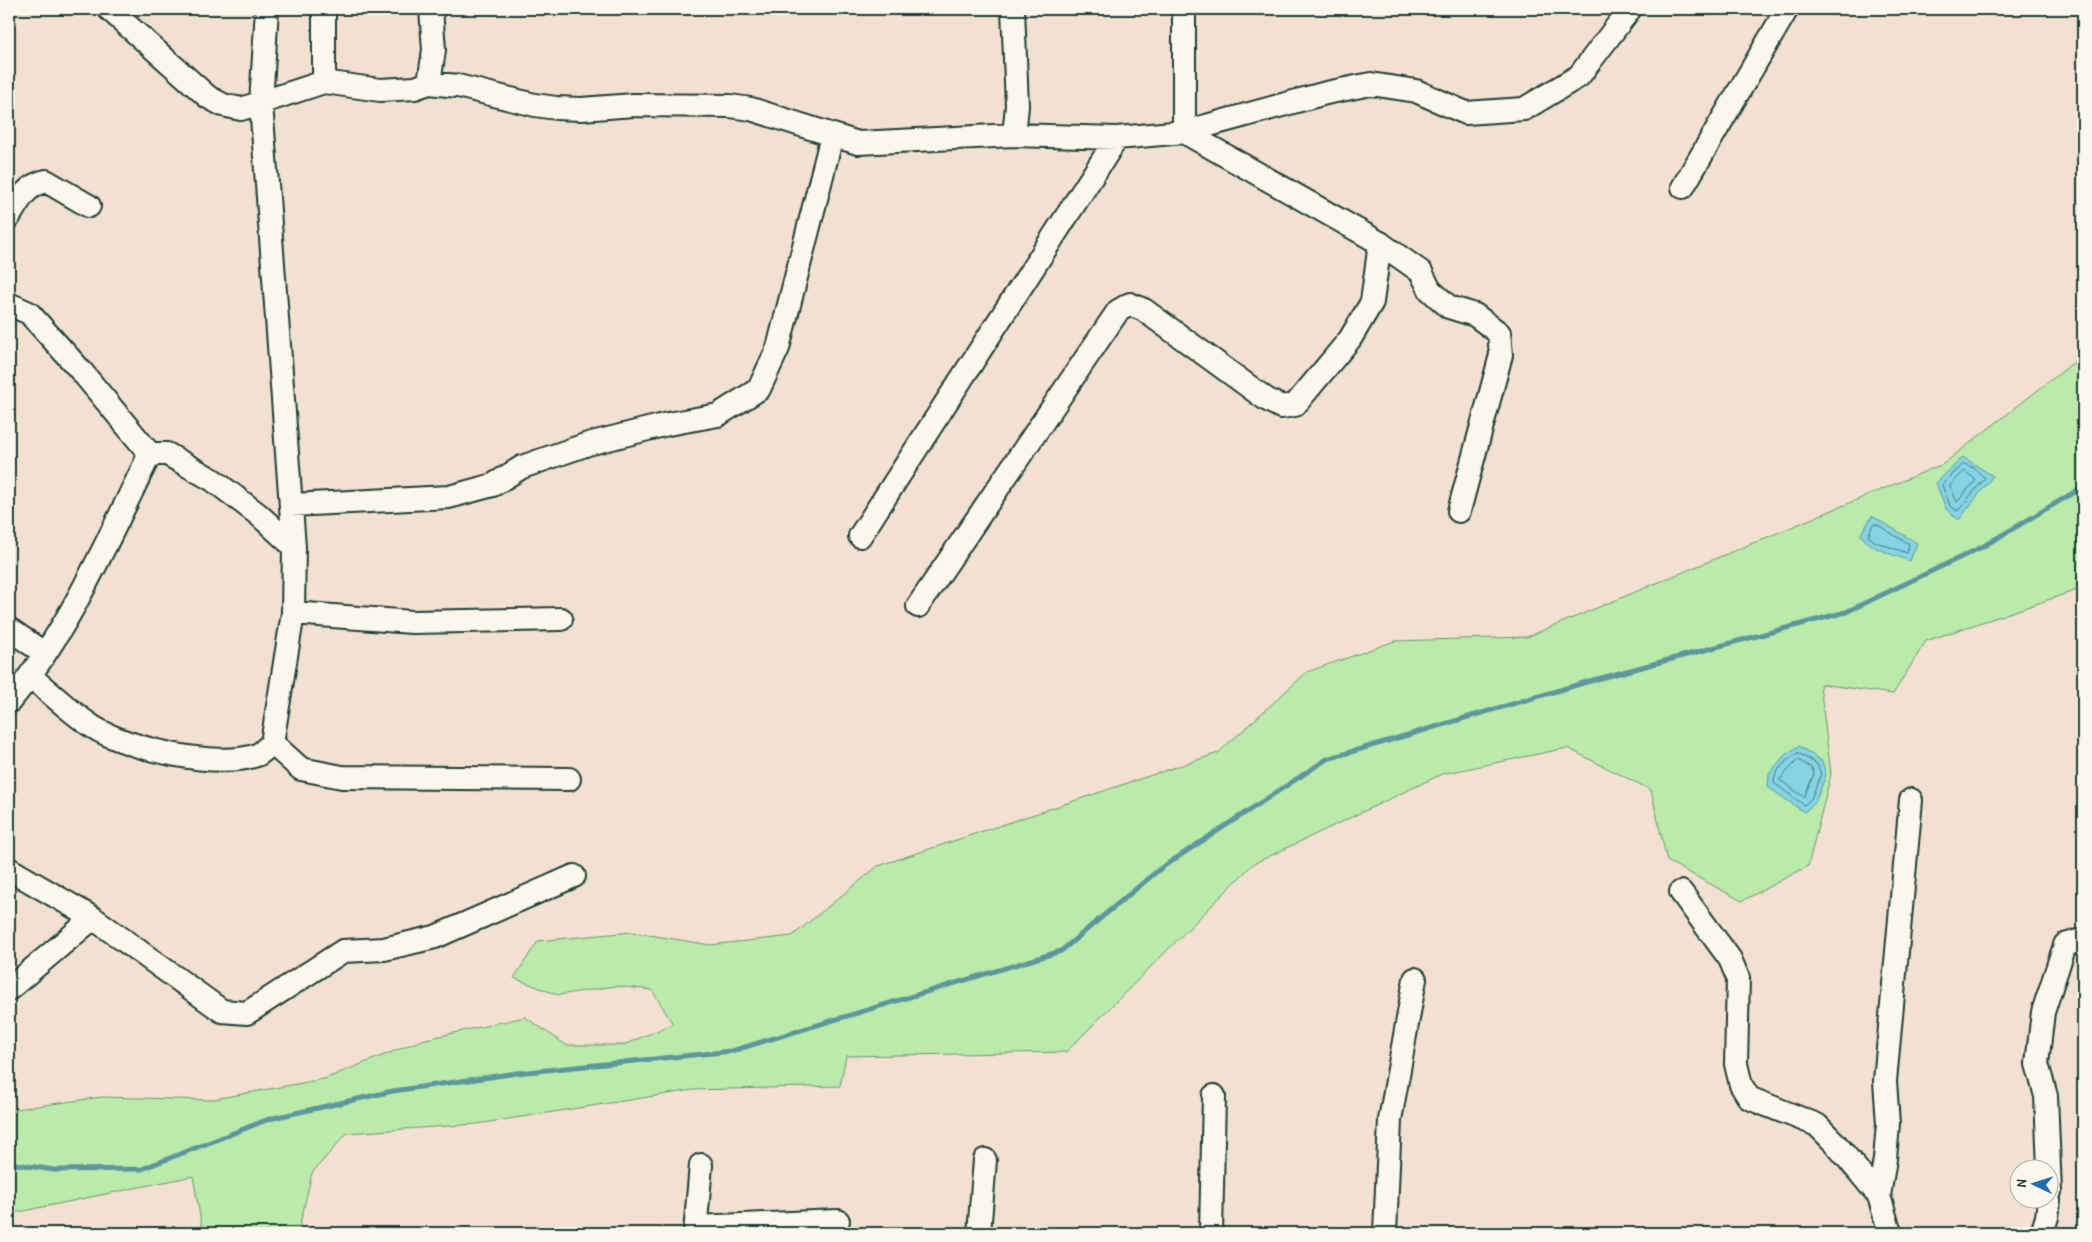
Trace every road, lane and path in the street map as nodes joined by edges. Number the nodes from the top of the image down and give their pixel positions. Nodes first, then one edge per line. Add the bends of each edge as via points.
1 (109, 9) edge
2 (267, 9) edge
3 (324, 9) edge
4 (431, 9) edge
5 (1013, 9) edge
6 (1184, 9) edge
7 (1630, 9) edge
8 (1787, 9) edge
9 (324, 82) junction
10 (429, 83) junction
11 (261, 103) junction
12 (1184, 132) junction
13 (832, 136) junction
14 (1014, 136) junction
15 (1117, 138) junction
16 (1683, 187) dead end
17 (89, 206) dead end
18 (9, 217) edge
19 (1380, 242) junction
20 (9, 304) edge
21 (150, 454) junction
22 (291, 506) junction
23 (1459, 511) dead end
24 (860, 536) dead end
25 (294, 547) junction
26 (918, 606) dead end
27 (294, 613) junction
28 (561, 619) dead end
29 (9, 629) edge
30 (44, 653) junction
31 (30, 676) junction
32 (9, 702) edge
33 (272, 743) junction
34 (569, 779) dead end
35 (1911, 800) dead end
36 (9, 869) edge
37 (574, 876) dead end
38 (1681, 892) dead end
39 (93, 918) junction
40 (2083, 942) edge
41 (1415, 979) dead end
42 (9, 989) edge
43 (1214, 1096) dead end
44 (985, 1160) dead end
45 (2049, 1160) edge
46 (701, 1165) dead end
47 (1879, 1196) junction
48 (2048, 1210) edge
49 (838, 1220) dead end
50 (695, 1230) edge
51 (979, 1233) edge
52 (1211, 1233) edge
53 (1385, 1233) edge
54 (1890, 1233) edge
55 (2042, 1233) edge

1 - 11 street via 208,97 223,106 241,109
2 - 11 street
3 - 9 street
4 - 10 street via 434,50
5 - 14 street via 1017,106
6 - 12 street
7 - 12 street via 1579,76 1524,109 1466,113 1416,90 1371,84
8 - 16 street
9 - 10 street via 380,90 415,88
9 - 11 street
10 - 13 street via 458,86 556,108 730,106
11 - 22 street
12 - 15 street
12 - 19 street
13 - 14 street via 858,143
13 - 22 street via 778,348 759,389 718,415 588,444 522,466 493,485 449,497
14 - 15 street
15 - 24 street
17 - 18 street via 46,181 26,190
19 - 23 street via 1421,272 1430,290 1449,307 1475,315 1499,333 1501,355
19 - 26 street via 1372,302 1350,339 1295,405 1281,407 1266,399 1144,310 1130,304 1118,311
20 - 21 street via 29,313
21 - 25 street via 167,454 213,480 259,514
21 - 30 street via 83,587
22 - 25 street
25 - 27 street
27 - 28 street via 412,622
27 - 33 street
29 - 30 street
30 - 31 street
31 - 32 street
31 - 33 street via 94,727 144,748 227,760 259,754
33 - 34 street via 300,769 342,777
35 - 47 street via 1885,1081 1886,1151
36 - 39 street
37 - 39 street via 435,937 384,949 343,951 247,1014 222,1011
38 - 47 street via 1730,959 1738,978 1736,1064 1740,1085 1749,1098 1817,1126
39 - 42 street
40 - 45 street via 2065,944 2043,1012 2037,1064 2046,1096
41 - 53 street via 1390,1120
43 - 52 street
44 - 51 street
46 - 50 street
47 - 54 street
48 - 55 street
49 - 50 street

